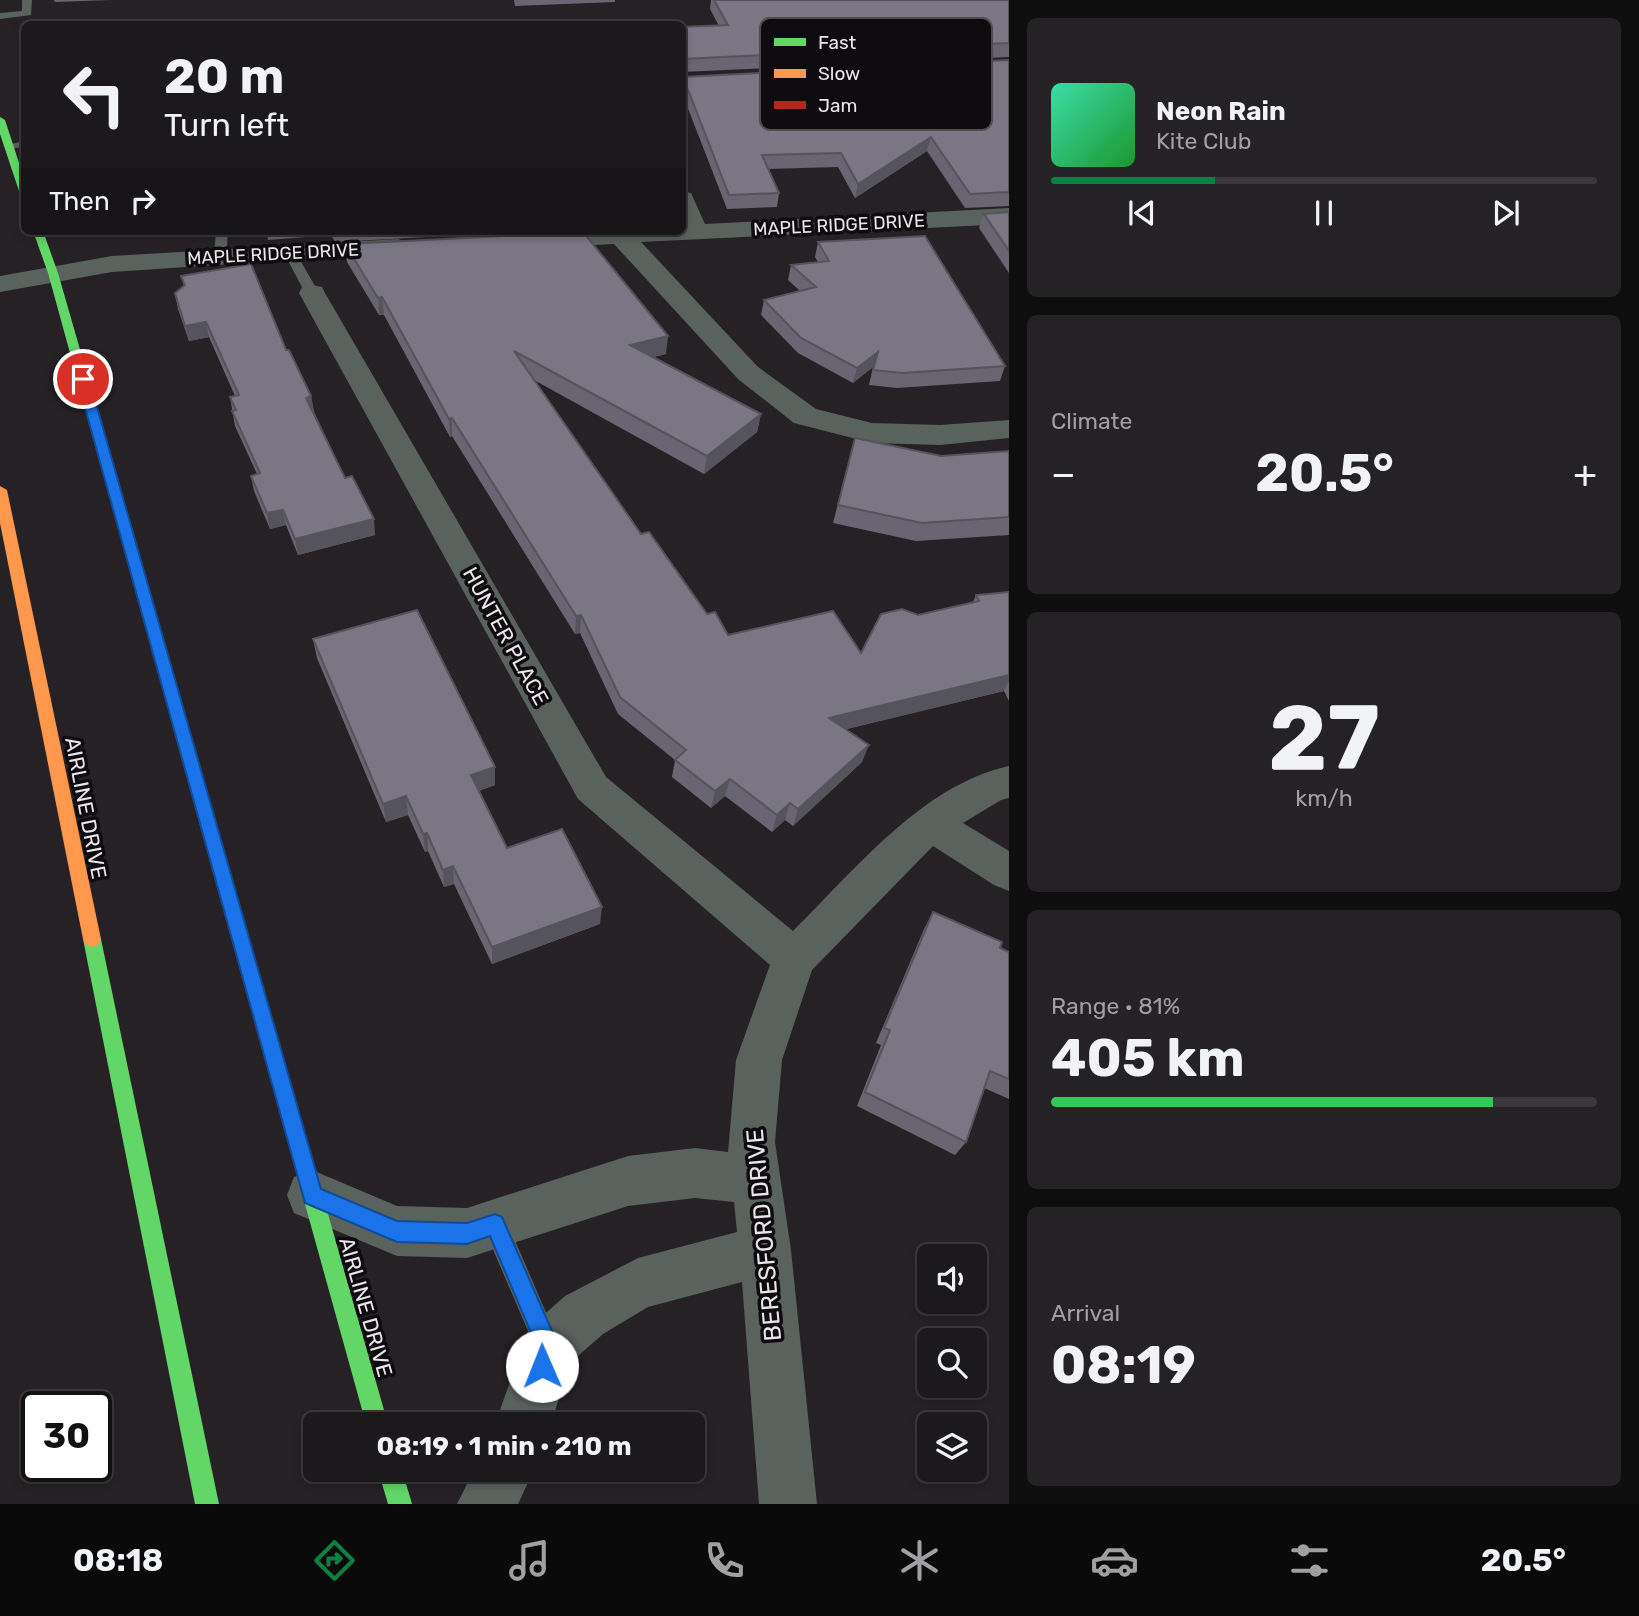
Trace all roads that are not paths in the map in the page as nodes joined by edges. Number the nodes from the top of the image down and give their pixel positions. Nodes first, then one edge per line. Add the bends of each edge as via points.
1 (27, 0) edge
2 (0, 16) edge
3 (0, 120) edge
4 (17, 145) edge
5 (21, 171) edge
6 (686, 208) edge
7 (1009, 216) edge
8 (696, 232) junction
9 (686, 233) edge
10 (39, 235) edge
11 (222, 235) edge
12 (640, 235) edge
13 (621, 236) junction
14 (511, 242) edge
15 (428, 246) edge
16 (290, 253) junction
17 (221, 257) junction
18 (53, 273) junction
19 (0, 284) edge
20 (312, 293) joint
21 (1009, 429) edge
22 (0, 490) edge
23 (1009, 782) edge
24 (930, 823) junction
25 (1009, 873) edge
26 (794, 959) junction
27 (756, 1180) junction
28 (312, 1195) junction
29 (495, 1224) junction
30 (765, 1250) junction
31 (548, 1347) junction
32 (374, 1412) edge
33 (527, 1412) edge
34 (394, 1482) edge
35 (499, 1482) edge
36 (206, 1504) edge
37 (400, 1504) edge
38 (486, 1504) edge
39 (788, 1504) edge

1 - 2 lane via 27,13
3 - 4 highway
4 - 5 highway
6 - 8 street
7 - 8 street, MAPLE RIDGE DRIVE
8 - 9 street, MAPLE RIDGE DRIVE
10 - 18 highway, AIRLINE DRIVE
11 - 17 lane
12 - 13 street, MAPLE RIDGE DRIVE
13 - 14 street, MAPLE RIDGE DRIVE
13 - 21 street via 748,373 805,416 872,433 940,435
15 - 16 street, MAPLE RIDGE DRIVE
16 - 17 street, MAPLE RIDGE DRIVE
16 - 20 lane, HUNTER PLACE
17 - 18 street, MAPLE RIDGE DRIVE
18 - 19 street, MAPLE RIDGE DRIVE
18 - 28 highway, AIRLINE DRIVE
20 - 26 street, HUNTER PLACE via 592,788
22 - 36 highway, AIRLINE DRIVE
23 - 24 street, BERESFORD DRIVE via 991,786
24 - 25 street
24 - 26 street, BERESFORD DRIVE
26 - 27 street, BERESFORD DRIVE via 759,1060 751,1142
27 - 29 street via 695,1173 628,1181
27 - 30 street, BERESFORD DRIVE
28 - 29 street via 397,1231 467,1233
28 - 32 highway, AIRLINE DRIVE
29 - 31 lane
30 - 31 street via 638,1284 584,1315
30 - 39 street, BERESFORD DRIVE
31 - 33 street
34 - 37 highway
35 - 38 street

